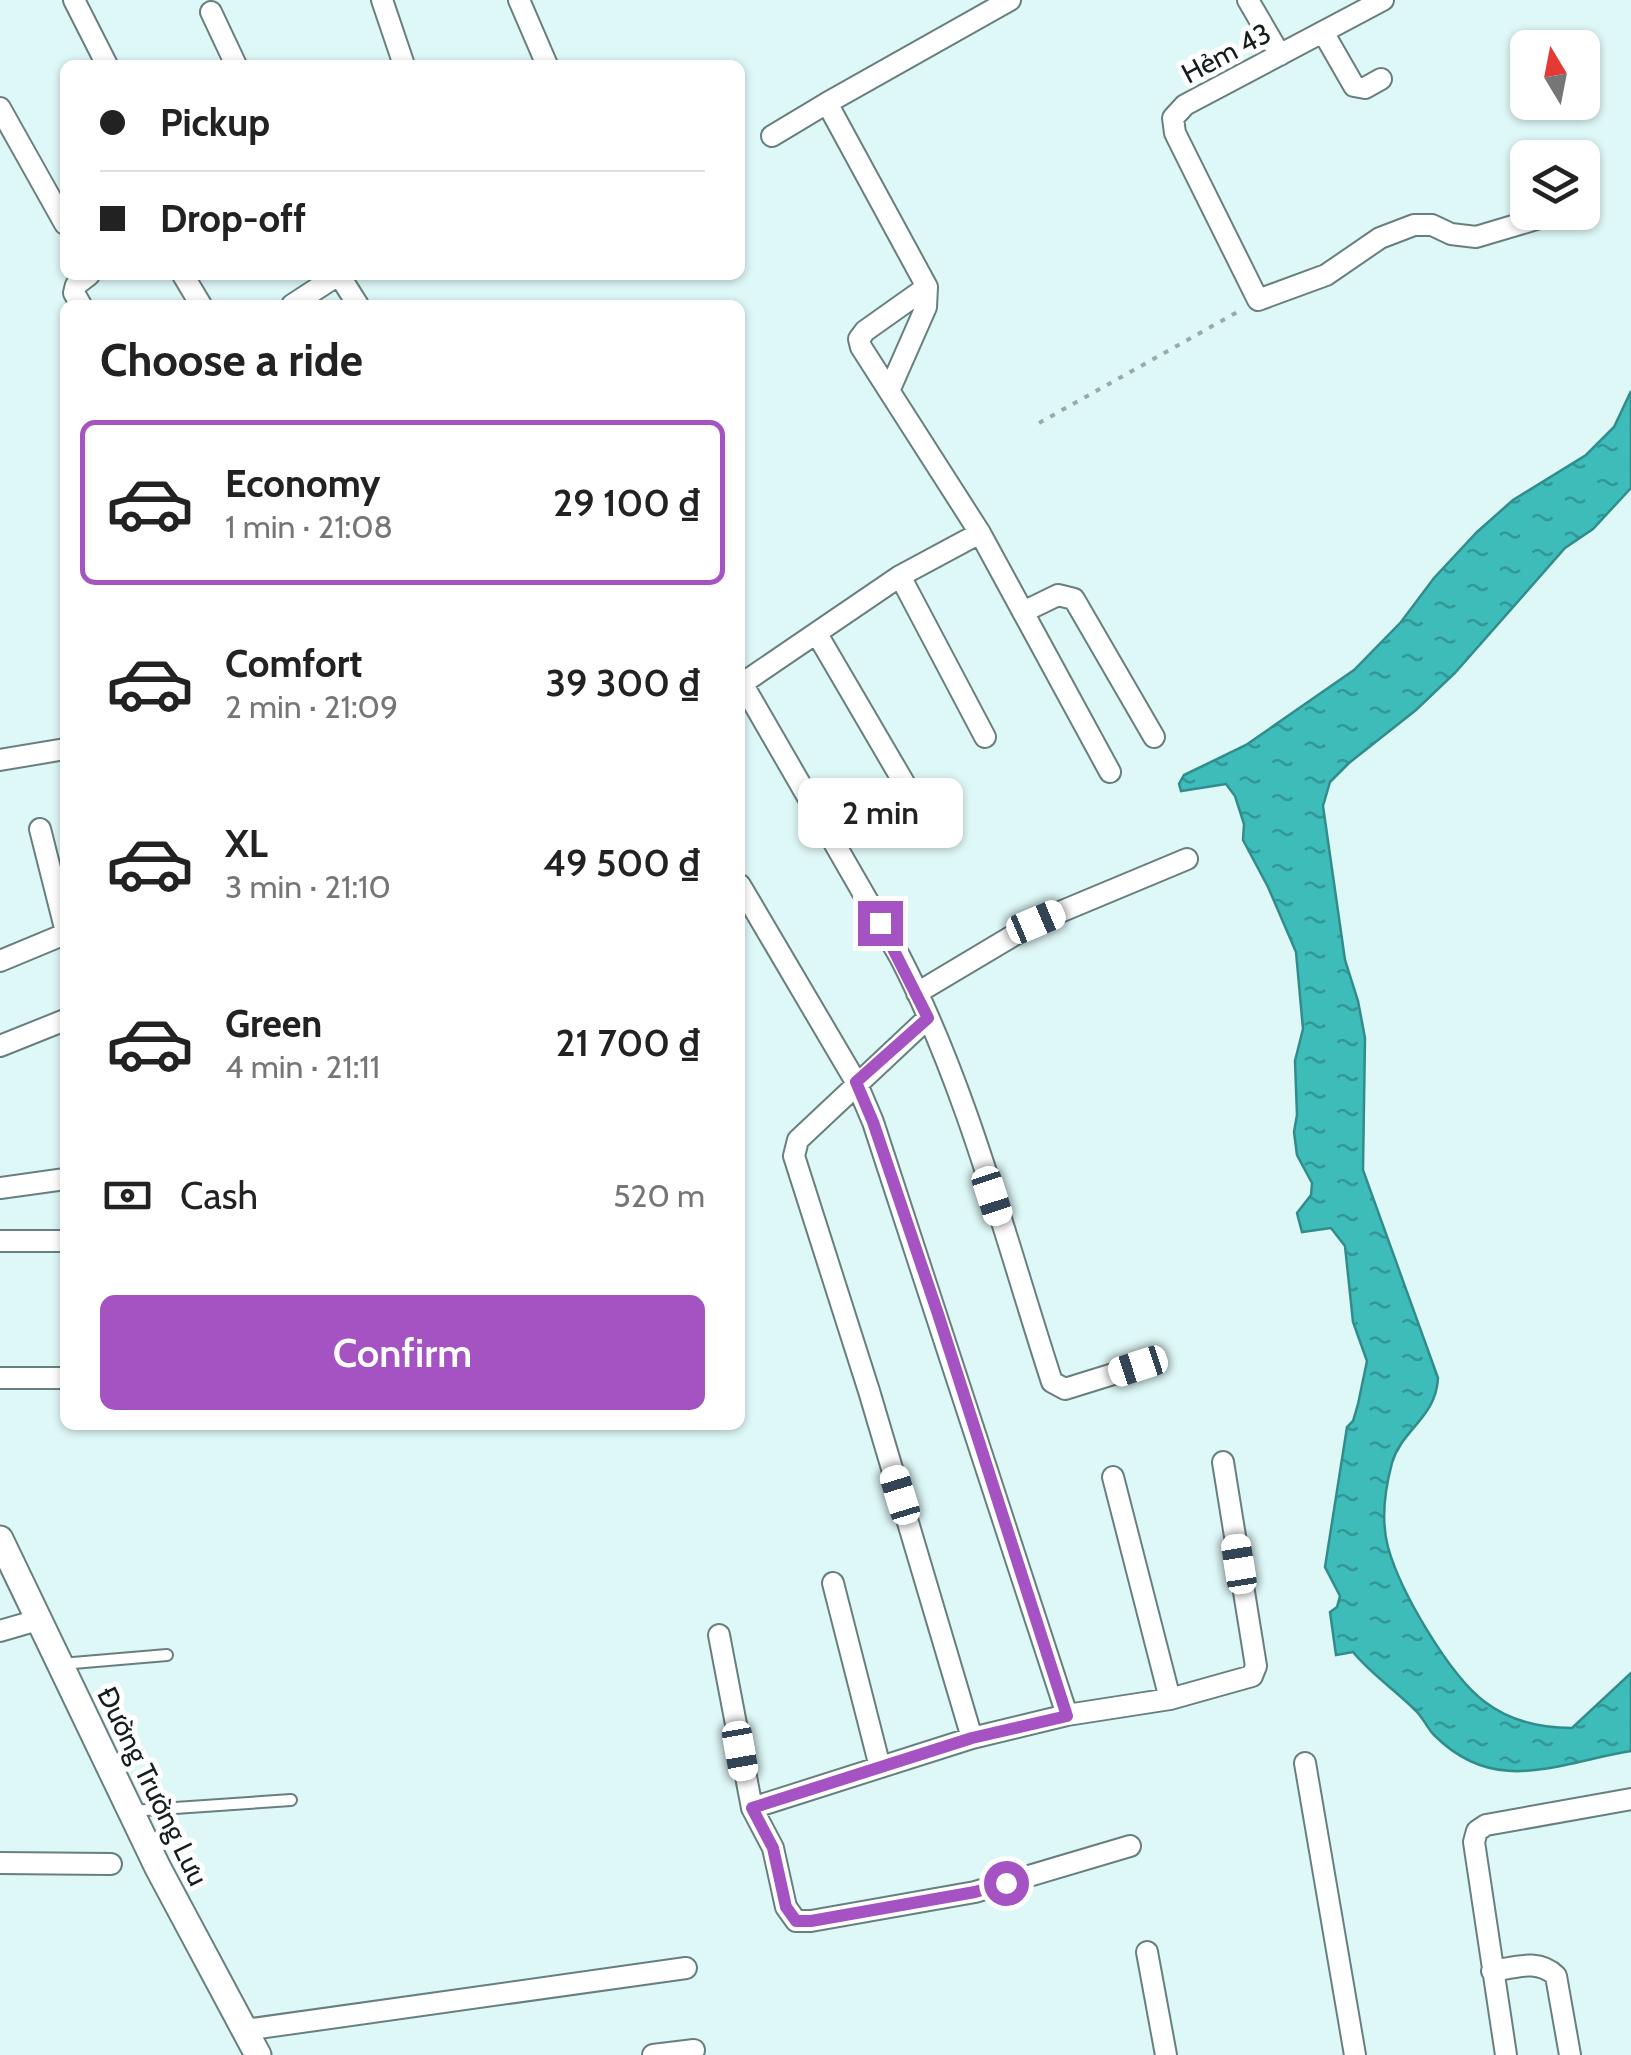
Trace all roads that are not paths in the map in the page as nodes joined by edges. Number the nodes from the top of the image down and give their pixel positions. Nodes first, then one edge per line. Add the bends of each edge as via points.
1 (74, 0) edge
2 (382, 0) edge
3 (519, 0) edge
4 (1010, 0) edge
5 (1248, 0) edge
6 (1383, 0) edge
7 (211, 12) dead end
8 (1323, 32) junction
9 (1280, 55) junction
10 (104, 60) edge
11 (234, 60) edge
12 (402, 60) edge
13 (546, 60) edge
14 (1381, 79) dead end
15 (827, 103) junction
16 (0, 108) edge
17 (772, 136) dead end
18 (60, 215) edge
19 (1510, 227) edge
20 (330, 280) edge
21 (927, 287) junction
22 (300, 300) edge
23 (889, 391) junction
24 (980, 534) junction
25 (900, 576) junction
26 (1023, 612) junction
27 (817, 634) junction
28 (745, 681) edge
29 (745, 691) edge
30 (985, 737) dead end
31 (1154, 737) dead end
32 (60, 750) edge
33 (0, 760) edge
34 (1110, 772) dead end
35 (917, 805) dead end
36 (40, 829) dead end
37 (1187, 859) dead end
38 (745, 894) edge
39 (60, 911) edge
40 (60, 933) edge
41 (0, 961) edge
42 (915, 988) junction
43 (928, 1018) junction
44 (60, 1022) edge
45 (0, 1046) edge
46 (856, 1082) junction
47 (60, 1180) edge
48 (0, 1188) edge
49 (0, 1240) edge
50 (60, 1241) edge
51 (1138, 1366) dead end
52 (0, 1378) edge
53 (60, 1378) edge
54 (1223, 1462) dead end
55 (1113, 1477) dead end
56 (0, 1539) edge
57 (833, 1584) dead end
58 (38, 1620) junction
59 (0, 1631) edge
60 (720, 1634) dead end
61 (167, 1655) dead end
62 (60, 1664) junction
63 (1170, 1699) junction
64 (1067, 1716) junction
65 (972, 1738) junction
66 (1305, 1762) dead end
67 (880, 1767) junction
68 (1631, 1798) edge
69 (291, 1800) dead end
70 (752, 1808) junction
71 (130, 1811) junction
72 (1130, 1846) dead end
73 (0, 1863) edge
74 (111, 1864) dead end
75 (1147, 1952) dead end
76 (686, 1968) dead end
77 (1492, 1971) junction
78 (245, 2030) junction
79 (694, 2050) dead end
80 (258, 2055) edge
81 (653, 2055) edge
82 (1166, 2055) edge
83 (1355, 2055) edge
84 (1506, 2055) edge
85 (1570, 2055) edge

1 - 10 street
2 - 12 street
3 - 13 street
4 - 15 street
5 - 9 street
6 - 8 street, Hẻm 43
7 - 11 street
8 - 9 street, Hẻm 43
8 - 14 street via 1354,86
9 - 19 street, Hẻm 43 via 1185,105 1173,118 1257,297 1326,275 1380,238 1414,225 1476,237
15 - 17 street
15 - 21 street
16 - 18 street
20 - 22 street
21 - 23 street via 926,307
21 - 23 street via 860,339
23 - 24 street
24 - 25 street
24 - 26 street
25 - 27 street
25 - 30 street
26 - 31 street via 1058,595 1074,600
26 - 34 street
27 - 28 street
27 - 35 street
29 - 42 street
32 - 33 street
36 - 39 street
37 - 42 street via 1036,922
38 - 46 street
40 - 41 street
42 - 43 street
43 - 46 street
43 - 51 street via 1052,1382 1065,1389
44 - 45 street
46 - 64 street
46 - 65 street via 798,1140 794,1156
47 - 48 street
49 - 50 street
52 - 53 street
54 - 63 street via 1256,1666 1240,1681
55 - 63 street
56 - 58 street, Đường Trường Lưu
57 - 67 street
58 - 59 street
58 - 62 street, Đường Trường Lưu
60 - 70 street
61 - 62 lane
62 - 71 street, Đường Trường Lưu
63 - 64 street
64 - 65 street
65 - 67 street
66 - 83 street
67 - 70 street
68 - 77 street via 1486,1824 1478,1831 1474,1842
69 - 71 lane
70 - 72 street via 773,1848 786,1907 796,1921 975,1892
71 - 78 street, Đường Trường Lưu
73 - 74 street
75 - 82 street
76 - 78 street
77 - 84 street
77 - 85 street via 1534,1964 1556,1976
78 - 80 street, Đường Trường Lưu
79 - 81 street

